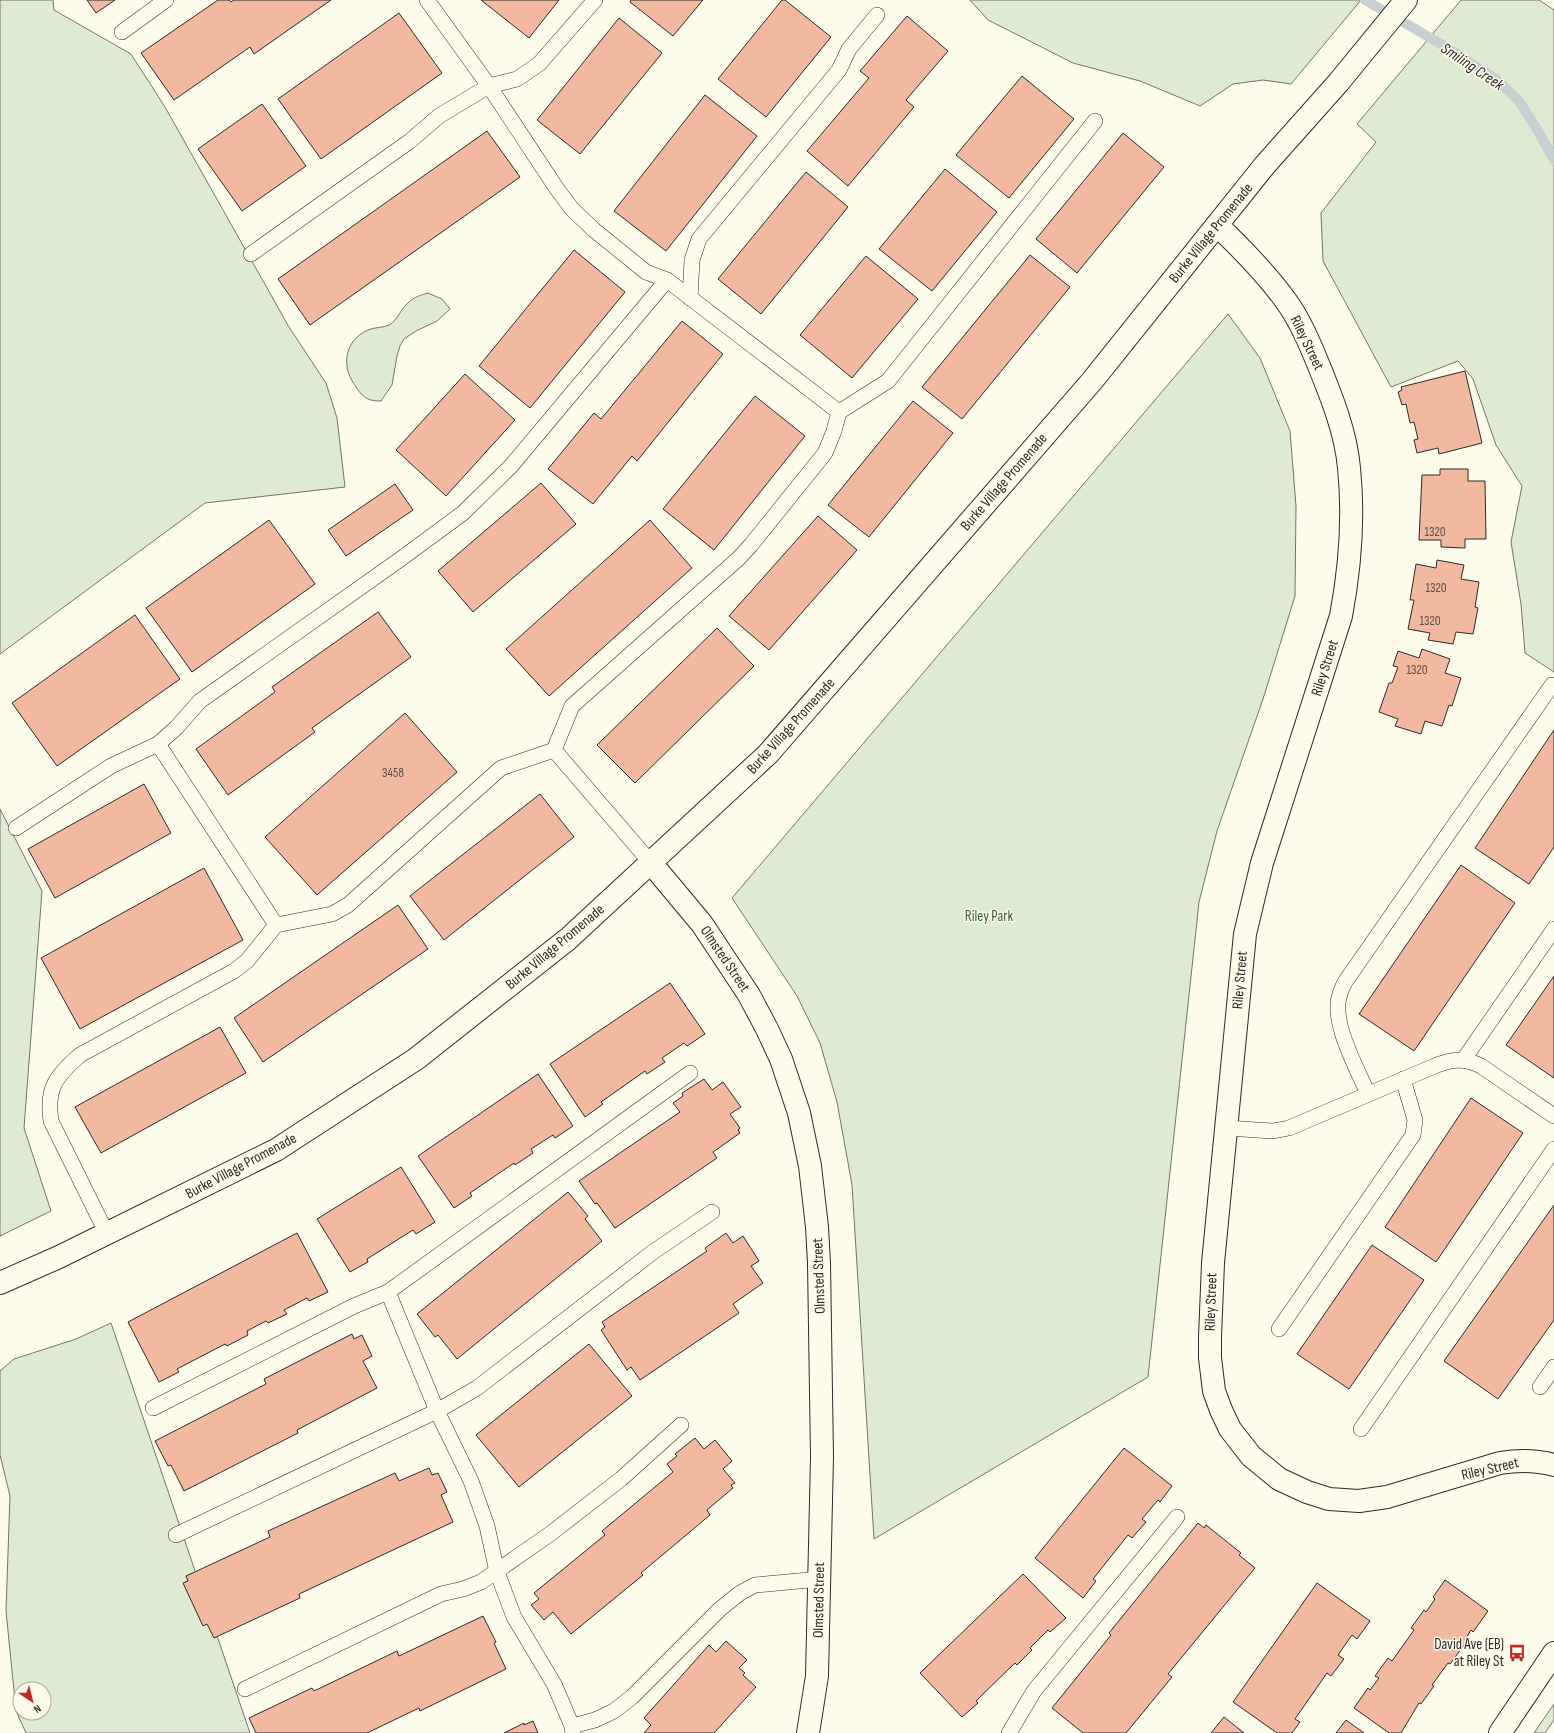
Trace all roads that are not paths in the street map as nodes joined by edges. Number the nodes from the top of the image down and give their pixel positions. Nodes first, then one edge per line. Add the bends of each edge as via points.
1 (166, 0) edge
2 (427, 0) edge
3 (595, 0) edge
4 (1406, 0) edge
5 (877, 15) dead end
6 (122, 32) dead end
7 (489, 86) junction
8 (1095, 121) dead end
9 (1217, 225) junction
10 (251, 254) dead end
11 (667, 280) junction
12 (690, 298) junction
13 (839, 412) junction
14 (1552, 685) dead end
15 (158, 744) junction
16 (554, 750) junction
17 (16, 828) dead end
18 (651, 862) junction
19 (276, 925) junction
20 (1554, 929) edge
21 (1464, 1059) junction
22 (690, 1073) dead end
23 (1403, 1079) junction
24 (1368, 1094) junction
25 (1554, 1116) edge
26 (1227, 1128) junction
27 (1554, 1149) edge
28 (712, 1212) dead end
29 (107, 1234) junction
30 (0, 1283) edge
31 (388, 1292) junction
32 (1279, 1329) dead end
33 (1554, 1367) edge
34 (1540, 1387) dead end
35 (154, 1408) dead end
36 (437, 1411) junction
37 (681, 1425) dead end
38 (1361, 1429) dead end
39 (1554, 1465) edge
40 (1177, 1517) dead end
41 (176, 1535) dead end
42 (497, 1572) junction
43 (820, 1579) junction
44 (1554, 1653) edge
45 (245, 1689) dead end
46 (572, 1730) edge
47 (808, 1733) edge
48 (1009, 1733) edge
49 (1500, 1733) edge

1 - 6 lane
2 - 7 lane
3 - 7 lane via 539,64 517,79
4 - 9 street, Burke Village Promenade
5 - 12 lane via 849,49 839,70 699,239 692,260
7 - 10 lane via 439,116 410,141
7 - 11 lane via 572,209 646,272
8 - 13 lane via 888,381
9 - 18 street, Burke Village Promenade via 1092,381 768,754
9 - 26 street, Riley Street via 1251,258 1287,302 1311,346 1342,434 1349,467 1351,507 1347,584 1341,616 1262,863 1245,934
11 - 12 lane
11 - 15 lane via 511,466 463,513 200,701
12 - 13 lane
13 - 16 lane via 825,453 751,544 738,559 572,706
14 - 24 lane via 1345,982 1338,1006 1341,1031
15 - 17 lane via 111,766
15 - 19 lane
16 - 18 lane
16 - 19 lane via 501,768 348,905 332,914
18 - 29 street, Burke Village Promenade via 568,940 416,1059 276,1150
18 - 43 street, Olmsted Street via 702,924 749,995 781,1059 799,1113 810,1166 819,1263 822,1457
19 - 29 lane via 247,961 234,971 80,1055 63,1070 53,1086 48,1104 51,1121
20 - 21 lane
21 - 23 lane via 1444,1062
21 - 25 lane via 1486,1069
22 - 31 lane
23 - 24 lane
23 - 32 lane via 1415,1120 1413,1135
24 - 26 lane via 1288,1128 1273,1131
26 - 39 street, Riley Street via 1213,1262 1210,1358 1214,1391 1220,1410 1230,1429 1251,1456 1279,1479 1294,1487 1329,1499 1345,1501 1387,1497 1507,1462 1526,1460
27 - 38 lane
28 - 36 lane via 653,1252 476,1388
29 - 30 street, Burke Village Promenade
31 - 35 lane via 354,1306
31 - 36 lane
33 - 34 lane
36 - 41 lane
36 - 42 lane via 487,1526
37 - 42 lane via 615,1484
40 - 48 lane via 1034,1691
42 - 45 lane via 481,1582 441,1594
42 - 46 lane via 514,1617 554,1684
43 - 46 lane via 755,1586 740,1593 720,1609 632,1697 614,1711
43 - 47 street, Olmsted Street via 818,1676
44 - 49 street

